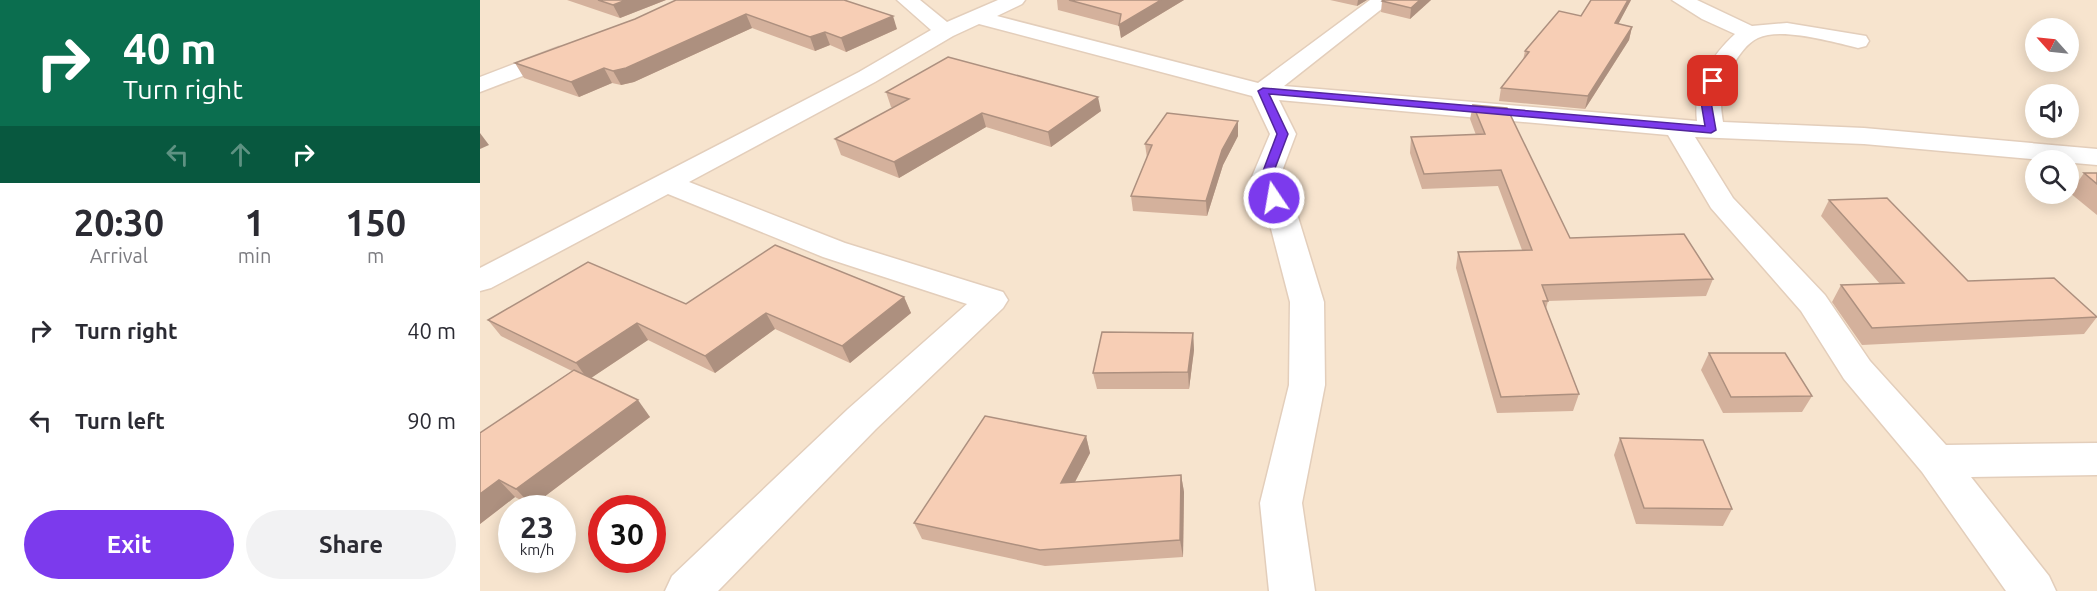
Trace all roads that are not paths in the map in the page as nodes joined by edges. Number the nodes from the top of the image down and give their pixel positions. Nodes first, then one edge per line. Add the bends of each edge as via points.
1 (907, 0) edge
2 (1015, 0) edge
3 (1383, 0) edge
4 (1682, 0) edge
5 (974, 16) junction
6 (945, 31) junction
7 (1750, 33) junction
8 (1858, 41) dead end
9 (583, 45) edge
10 (480, 86) edge
11 (1263, 91) junction
12 (1676, 128) junction
13 (1711, 130) junction
14 (2097, 157) edge
15 (664, 183) junction
16 (480, 281) edge
17 (2097, 459) edge
18 (1936, 461) junction
19 (688, 591) edge
20 (1292, 591) edge
21 (2032, 591) edge

1 - 6 street
2 - 5 street
3 - 11 street
4 - 7 street
5 - 6 street
5 - 11 street
6 - 15 street via 867,77
7 - 8 street via 1787,29
7 - 13 street via 1735,46 1705,96
9 - 10 street
11 - 12 street
11 - 20 street via 1283,134 1265,179 1283,217 1307,302 1307,385 1281,503
12 - 13 street
12 - 18 street via 1721,202 1813,303 1857,370
13 - 14 street via 1875,137
15 - 16 street
15 - 19 street via 834,250 991,300 862,419
17 - 18 street
18 - 21 street

